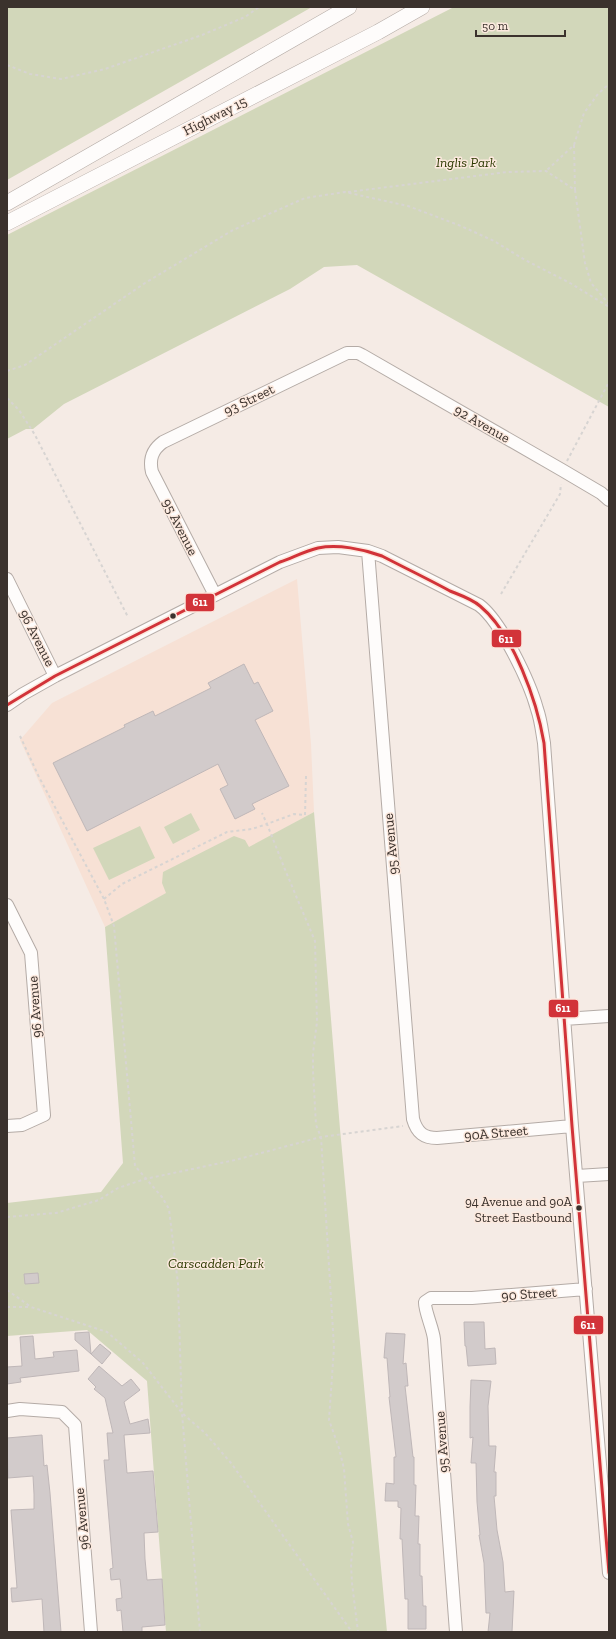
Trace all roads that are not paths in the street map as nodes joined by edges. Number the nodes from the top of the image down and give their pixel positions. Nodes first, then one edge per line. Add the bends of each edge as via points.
1 (349, 7) edge
2 (410, 7) edge
3 (422, 7) edge
4 (378, 32) junction
5 (7, 203) edge
6 (7, 223) edge
7 (353, 353) joint
8 (151, 457) joint
9 (609, 500) edge
10 (368, 551) junction
11 (7, 579) edge
12 (215, 595) junction
13 (56, 676) junction
14 (7, 705) edge
15 (7, 905) edge
16 (609, 1016) edge
17 (564, 1019) junction
18 (7, 1126) edge
19 (572, 1126) junction
20 (418, 1130) joint
21 (609, 1174) edge
22 (577, 1176) junction
23 (586, 1289) junction
24 (472, 1298) joint
25 (7, 1411) edge
26 (609, 1573) edge
27 (91, 1632) edge
28 (456, 1632) edge

1 - 5 main road, Highway 15
2 - 4 main road
3 - 4 main road, Highway 15
4 - 6 main road, Highway 15
7 - 8 street, 93 Street via 339,356 163,442
7 - 9 street, 92 Avenue via 362,355 562,470
8 - 12 street, 95 Avenue via 152,472
10 - 12 street via 338,547 318,548 280,562
10 - 17 street via 485,609 498,625 532,694 544,743
10 - 20 street, 95 Avenue via 413,1119
11 - 13 street, 96 Avenue
12 - 13 street
13 - 14 street
15 - 18 street, 96 Avenue via 31,953 44,1115 22,1125
16 - 17 street
17 - 19 street
19 - 20 street, 90A Street via 437,1138 430,1138
19 - 22 street
21 - 22 street
22 - 23 street
23 - 24 street, 90 Street
23 - 26 street
24 - 28 street, 95 Avenue via 431,1298 426,1300 424,1306 434,1339
25 - 27 street, 96 Avenue via 20,1409 62,1412 75,1425

